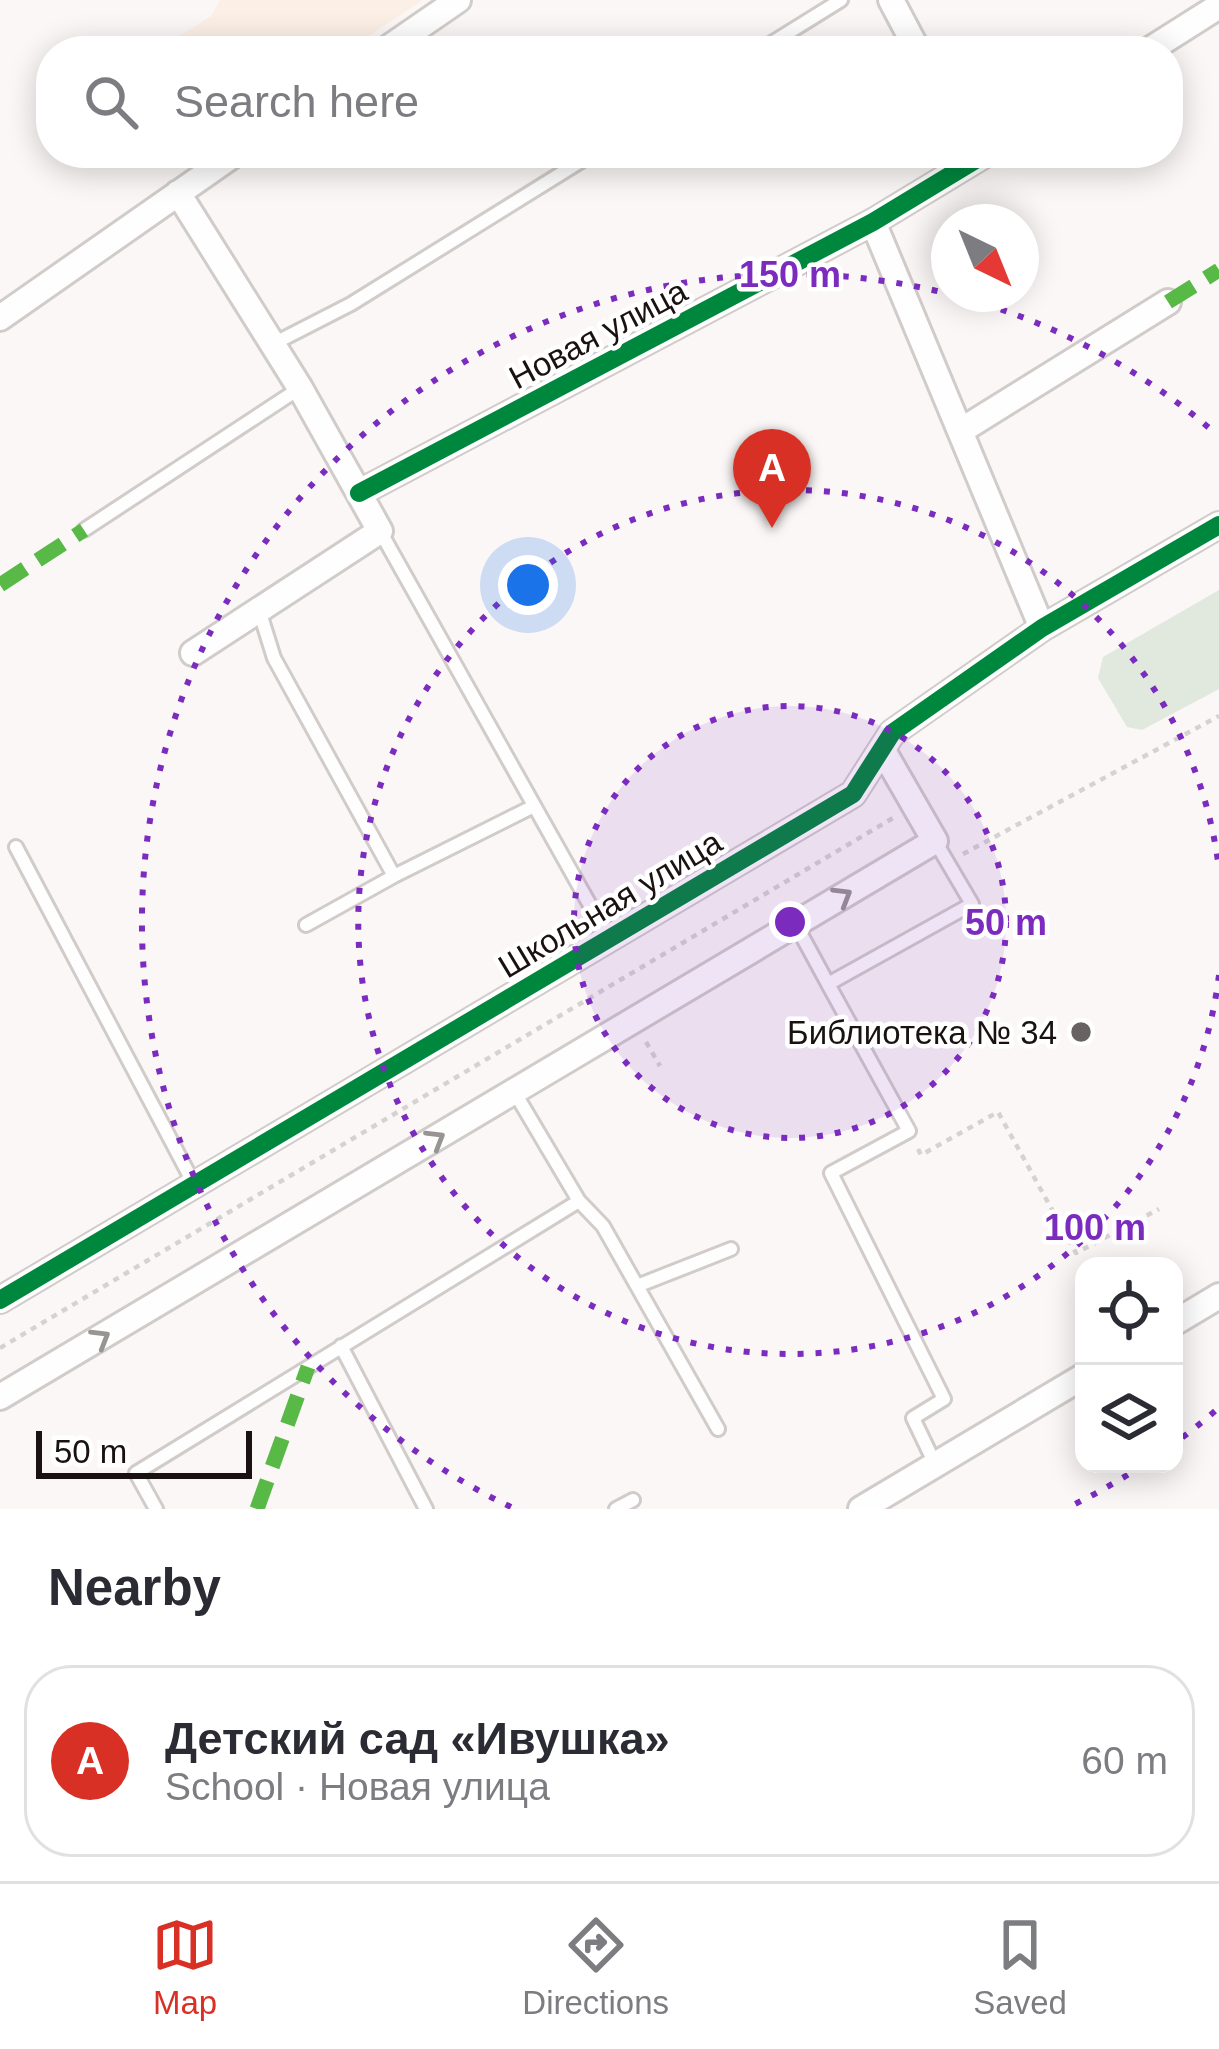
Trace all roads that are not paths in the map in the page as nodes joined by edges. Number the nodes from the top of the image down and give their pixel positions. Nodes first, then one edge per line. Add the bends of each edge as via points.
1 (458, 0) edge
2 (841, 0) edge
3 (891, 0) edge
4 (1219, 6) edge
5 (406, 36) edge
6 (783, 36) edge
7 (910, 36) edge
8 (1172, 36) edge
9 (214, 168) edge
10 (570, 168) edge
11 (959, 168) edge
12 (178, 193) junction
13 (873, 222) junction
14 (1168, 302) dead end
15 (0, 318) edge
16 (273, 344) junction
17 (300, 388) junction
18 (962, 430) junction
19 (359, 493) junction
20 (1219, 525) edge
21 (84, 530) dead end
22 (380, 531) junction
23 (259, 610) junction
24 (1042, 628) junction
25 (193, 652) dead end
26 (882, 749) junction
27 (534, 806) junction
28 (16, 847) dead end
29 (941, 852) junction
30 (394, 876) junction
31 (306, 925) dead end
32 (796, 925) junction
33 (609, 940) junction
34 (828, 984) junction
35 (515, 1093) junction
36 (195, 1185) junction
37 (579, 1202) junction
38 (731, 1249) dead end
39 (637, 1286) junction
40 (1219, 1296) edge
41 (0, 1300) edge
42 (1183, 1318) edge
43 (341, 1346) junction
44 (1075, 1381) edge
45 (0, 1397) edge
46 (718, 1430) dead end
47 (935, 1465) junction
48 (633, 1500) dead end
49 (156, 1509) edge
50 (426, 1509) edge
51 (616, 1509) edge
52 (861, 1509) edge

1 - 5 street
2 - 6 lane
3 - 7 street
4 - 8 street
9 - 12 street
10 - 16 lane
11 - 13 street, Новая улица
12 - 15 street
12 - 16 street
13 - 18 street
13 - 19 street, Новая улица
14 - 18 street
16 - 17 street
17 - 19 street
17 - 21 lane
18 - 24 street
19 - 22 street
20 - 24 street, Школьная улица
22 - 23 street
22 - 27 lane
23 - 25 street
23 - 30 lane via 274,658
24 - 26 street, Школьная улица via 892,733
26 - 29 street
26 - 33 street, Школьная улица via 854,794
27 - 30 lane
27 - 33 lane
28 - 36 lane
32 -> 29 street
29 - 34 lane via 972,904
30 - 31 lane
32 - 34 lane
32 - 35 street
33 - 36 street, Школьная улица
34 - 47 lane via 909,1131 831,1173 944,1400 913,1418
35 - 37 lane
45 -> 35 street
36 - 41 street, Школьная улица
37 - 39 lane
37 - 43 lane
38 - 39 lane
39 - 46 lane
40 - 42 street
43 - 49 lane via 136,1473
43 - 50 lane
44 - 47 street
47 - 52 street
48 - 51 lane

